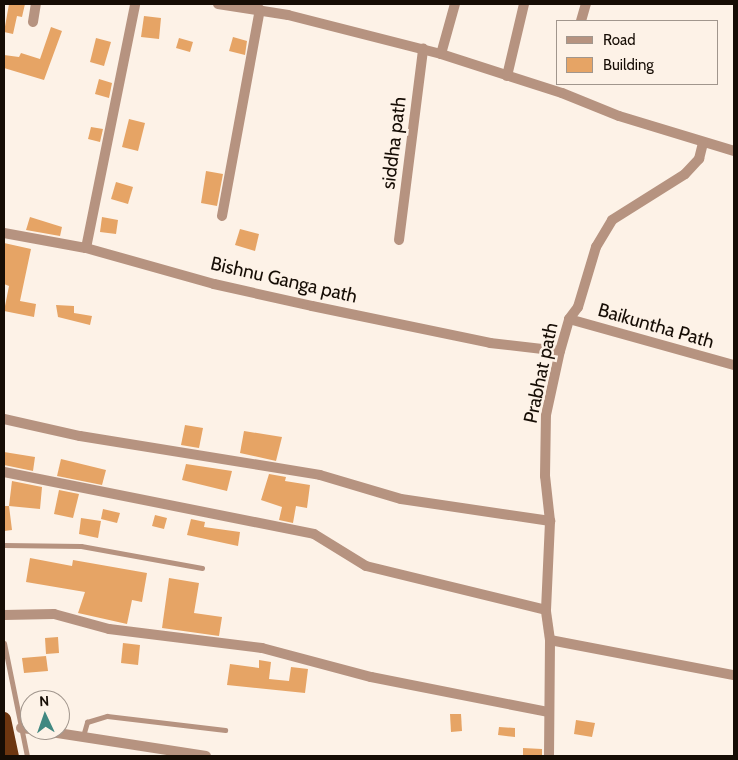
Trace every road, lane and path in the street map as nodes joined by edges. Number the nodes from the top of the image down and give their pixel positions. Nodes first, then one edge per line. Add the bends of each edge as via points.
1 (36, 4) edge
2 (135, 4) edge
3 (218, 4) edge
4 (454, 4) edge
5 (524, 4) edge
6 (586, 4) edge
7 (260, 9) junction
8 (581, 20) edge
9 (32, 22) dead end
10 (424, 50) junction
11 (441, 54) junction
12 (507, 76) junction
13 (563, 88) edge
14 (703, 143) junction
15 (734, 151) edge
16 (222, 216) dead end
17 (4, 233) edge
18 (399, 240) dead end
19 (86, 248) junction
20 (568, 319) junction
21 (560, 351) junction
22 (734, 365) edge
23 (4, 419) edge
24 (4, 472) edge
25 (550, 521) junction
26 (4, 545) edge
27 (202, 568) dead end
28 (546, 610) junction
29 (4, 615) edge
30 (550, 640) junction
31 (4, 643) edge
32 (734, 675) edge
33 (20, 708) edge
34 (548, 712) junction
35 (4, 719) edge
36 (225, 730) dead end
37 (70, 734) edge
38 (83, 736) junction
39 (26, 740) edge
40 (12, 756) edge
41 (27, 756) edge
42 (206, 756) edge
43 (549, 756) edge

1 - 9 street
2 - 19 street
3 - 7 street
4 - 11 street
5 - 12 street
6 - 8 street
7 - 10 street
7 - 16 street
10 - 11 street
10 - 18 street, siddha path
11 - 12 street
12 - 13 street
13 - 14 street via 619,116
14 - 15 street
14 - 20 street, Prabhat path via 699,159 685,174 612,220 596,247 578,308
17 - 19 street, Bishnu Ganga path
19 - 21 street, Bishnu Ganga path via 214,284 312,306 490,343
20 - 21 street, Prabhat path
20 - 22 street, Baikuntha Path
21 - 25 street, Prabhat path via 546,415 545,476
23 - 25 street via 80,436 320,475 401,499
24 - 28 street via 314,534 366,566
25 - 28 street, Prabhat path
26 - 27 lane via 81,546
28 - 30 street, Prabhat path
29 - 34 street via 54,614 109,629 262,648 371,677
30 - 32 street
30 - 34 street, Prabhat path
31 - 33 lane
34 - 43 street, Prabhat path
35 - 40 highway
36 - 38 lane via 107,716 87,722
37 - 38 street
38 - 42 street
39 - 41 lane

